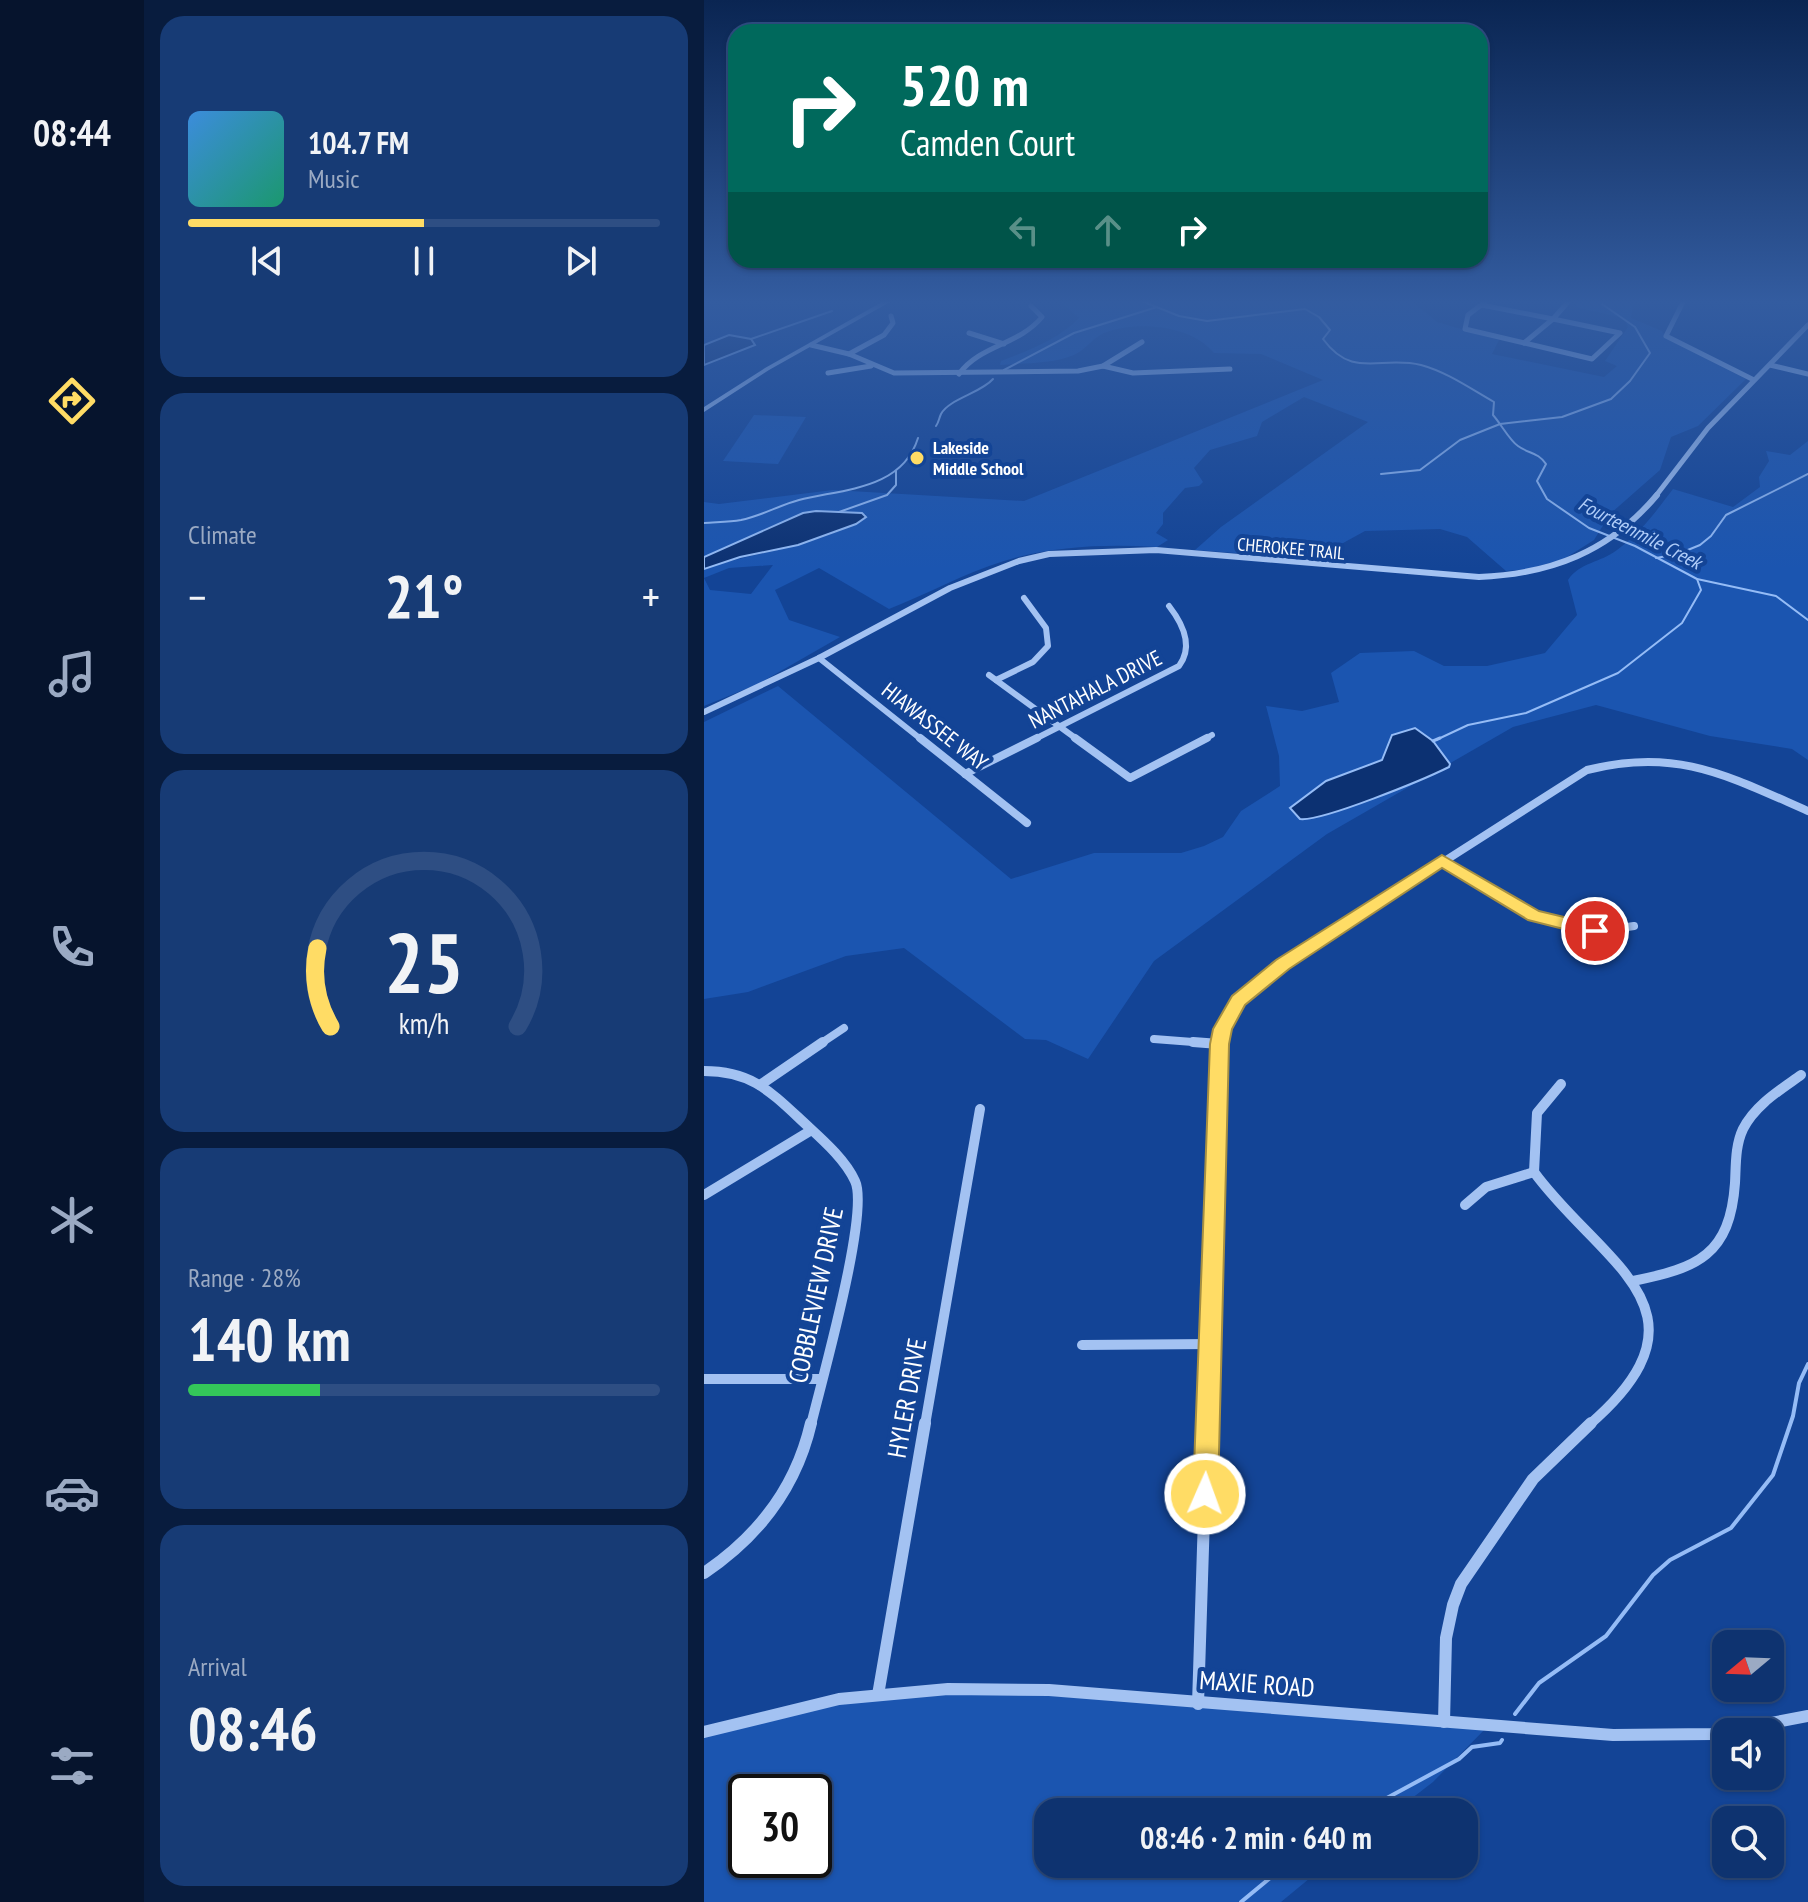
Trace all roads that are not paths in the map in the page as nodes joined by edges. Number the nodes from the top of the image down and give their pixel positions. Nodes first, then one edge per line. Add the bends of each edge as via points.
1 (736, 391) edge
2 (1743, 391) edge
3 (704, 410) edge
4 (1024, 598) dead end
5 (1169, 606) dead end
6 (819, 658) junction
7 (989, 675) dead end
8 (996, 680) junction
9 (704, 712) edge
10 (1060, 727) junction
11 (1212, 735) dead end
12 (965, 774) junction
13 (1808, 811) edge
14 (1027, 823) dead end
15 (1442, 860) junction
16 (1634, 926) dead end
17 (844, 1028) dead end
18 (1154, 1039) dead end
19 (1219, 1044) junction
20 (704, 1071) edge
21 (1801, 1075) dead end
22 (1561, 1084) dead end
23 (760, 1085) junction
24 (980, 1109) dead end
25 (810, 1131) junction
26 (1534, 1172) junction
27 (704, 1195) edge
28 (1465, 1205) dead end
29 (1633, 1281) junction
30 (1211, 1344) junction
31 (1082, 1345) dead end
32 (704, 1379) edge
33 (821, 1379) junction
34 (704, 1573) edge
35 (878, 1695) junction
36 (1198, 1704) junction
37 (1808, 1716) edge
38 (1444, 1722) junction
39 (704, 1732) edge

1 - 3 street
2 - 6 street, CHEROKEE TRAIL via 1623,529 1586,557 1553,568 1492,577 1156,550 1058,553 977,576
4 - 8 street via 1046,628 1048,646 1033,662
5 - 10 street, NANTAHALA DRIVE via 1186,639 1184,661
6 - 9 street, CHEROKEE TRAIL
6 - 12 street, HIAWASSEE WAY
7 - 8 street
8 - 10 street
10 - 11 street via 1130,778
10 - 12 street, NANTAHALA DRIVE
12 - 14 street, HIAWASSEE WAY
13 - 15 street via 1689,764 1641,758 1575,776
15 - 16 street via 1545,920 1605,932
15 - 19 street via 1249,990 1230,1013
17 - 23 street
18 - 19 street
19 - 30 street
20 - 23 street, COBBLEVIEW DRIVE via 742,1075
21 - 29 street via 1754,1112 1744,1127 1736,1151 1734,1214 1719,1245 1683,1269
22 - 26 street via 1537,1113
23 - 25 street, COBBLEVIEW DRIVE
24 - 35 street, HYLER DRIVE
25 - 27 street
25 - 33 street, COBBLEVIEW DRIVE via 850,1172 860,1203
26 - 28 street via 1486,1187
26 - 29 street
29 - 38 street via 1644,1304 1647,1335 1636,1377 1626,1393 1538,1472 1460,1586 1449,1613
30 - 31 street
30 - 36 street
32 - 33 street
33 - 34 street, COBBLEVIEW DRIVE via 806,1445 780,1502 741,1547
35 - 36 street, MAXIE ROAD via 997,1688
35 - 39 street, MAXIE ROAD via 795,1708
36 - 38 street, MAXIE ROAD
37 - 38 street, MAXIE ROAD via 1680,1736

